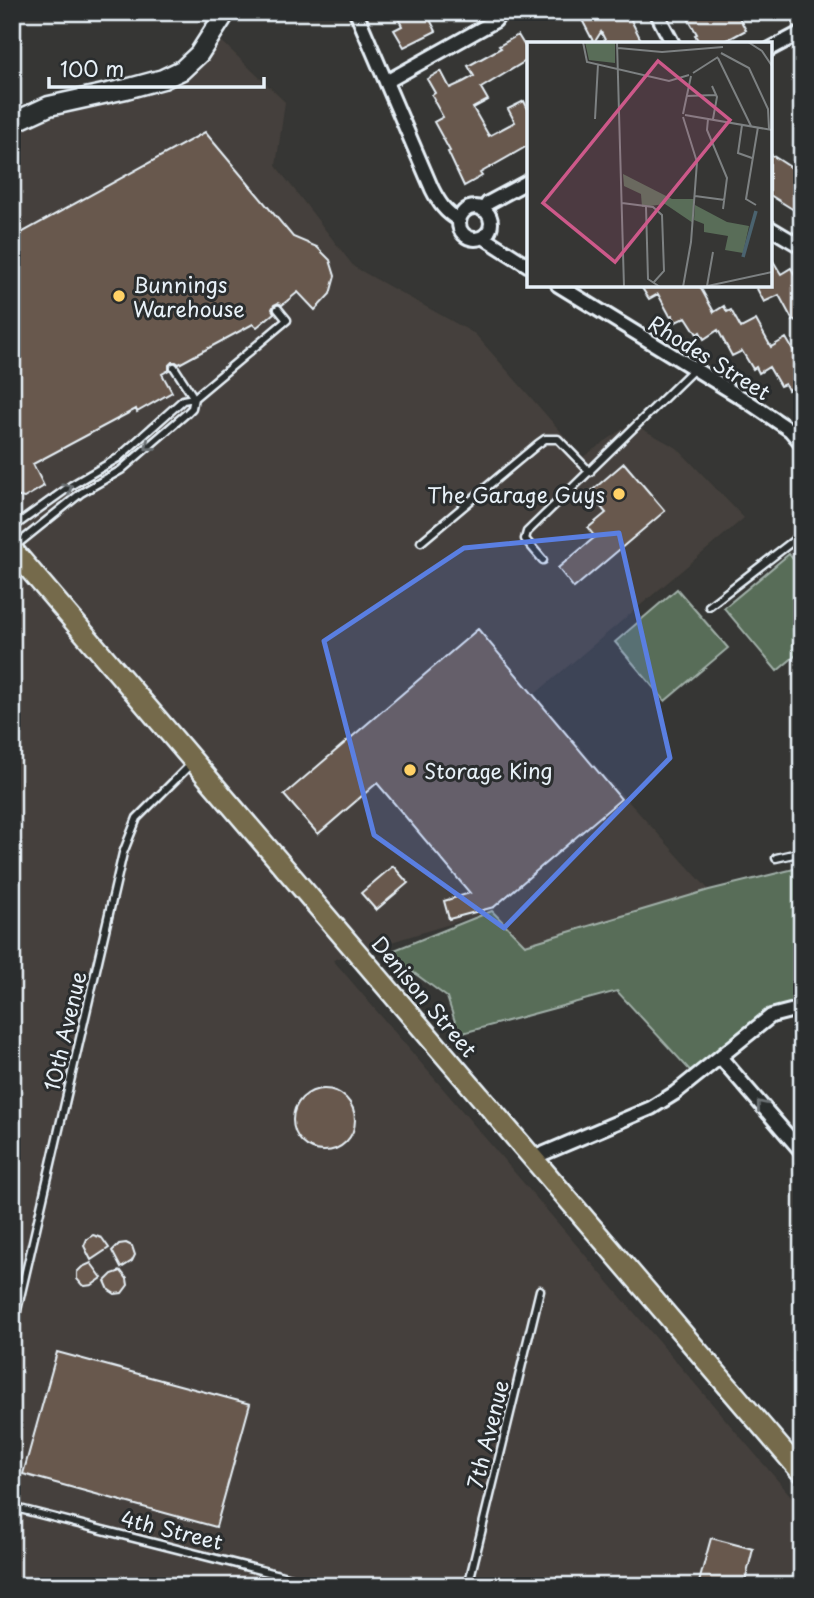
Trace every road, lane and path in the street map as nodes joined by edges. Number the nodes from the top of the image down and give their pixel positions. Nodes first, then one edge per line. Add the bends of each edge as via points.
1 (226, 12) edge
2 (356, 12) edge
3 (501, 12) edge
4 (656, 12) edge
5 (802, 32) edge
6 (672, 42) edge
7 (772, 48) edge
8 (386, 82) junction
9 (12, 123) edge
10 (527, 182) edge
11 (483, 210) junction
12 (459, 219) junction
13 (772, 229) edge
14 (483, 237) junction
15 (802, 247) edge
16 (527, 265) edge
17 (561, 287) edge
18 (278, 309) dead end
19 (174, 368) dead end
20 (694, 369) junction
21 (194, 397) junction
22 (802, 444) edge
23 (590, 472) junction
24 (12, 528) edge
25 (802, 534) edge
26 (421, 542) dead end
27 (12, 549) edge
28 (543, 560) dead end
29 (709, 606) dead end
30 (193, 761) junction
31 (802, 852) edge
32 (776, 858) dead end
33 (802, 1008) edge
34 (720, 1057) junction
35 (802, 1152) edge
36 (533, 1158) junction
37 (540, 1290) dead end
38 (12, 1332) edge
39 (802, 1473) edge
40 (12, 1507) edge
41 (323, 1586) edge
42 (468, 1586) edge

1 - 9 street via 199,54 182,70 163,79 49,106
2 - 8 street
3 - 8 street via 495,21
4 - 6 street
5 - 7 street
8 - 12 street via 437,200
10 - 11 street
11 - 12 street via 467,209
11 - 14 street via 491,223
12 - 14 street via 463,234
13 - 15 street
14 - 16 street
17 - 20 street, Rhodes Street
18 - 21 lane via 287,320
19 - 21 lane
20 - 22 street, Rhodes Street via 790,430
20 - 23 lane
24 -> 21 lane via 118,458 183,400
21 -> 27 lane via 192,408 121,470 80,493
23 - 26 lane via 558,439 545,439
23 - 28 lane via 525,536
25 - 29 lane
27 - 30 main road, Denison Street
30 - 36 main road, Denison Street
30 - 38 lane, 10th Avenue via 137,818 123,853
31 - 32 lane
33 - 34 street via 771,1016
35 -> 34 street
34 - 36 street via 651,1108
36 - 39 main road, Denison Street
37 - 42 lane, 7th Avenue
40 - 41 lane, 4th Street

